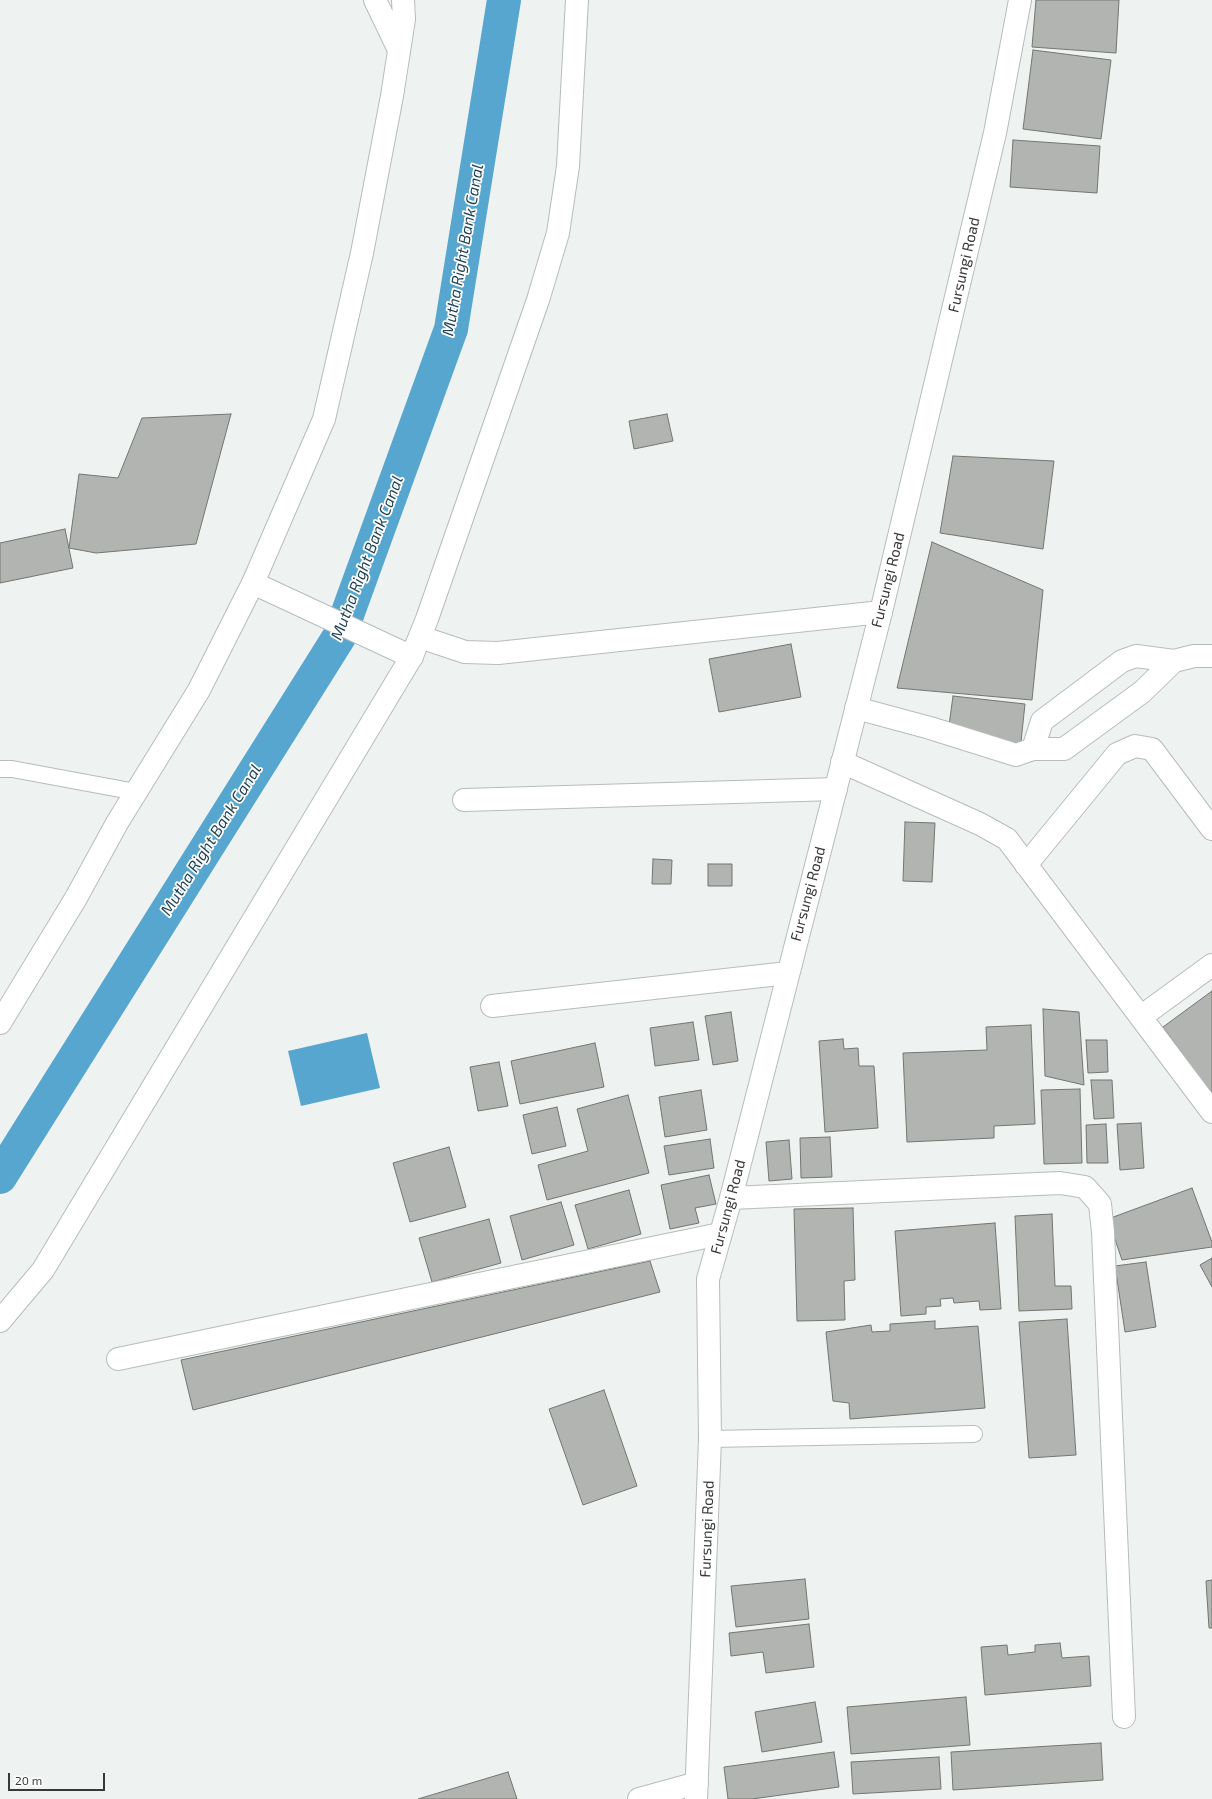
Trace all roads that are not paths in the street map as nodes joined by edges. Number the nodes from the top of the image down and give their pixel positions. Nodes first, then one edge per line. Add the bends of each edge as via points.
1 (375, 0) edge
2 (403, 0) edge
3 (577, 0) edge
4 (1020, 0) edge
5 (399, 50) junction
6 (262, 587) junction
7 (881, 612) junction
8 (420, 637) junction
9 (1212, 656) edge
10 (412, 657) junction
11 (1174, 662) junction
12 (856, 708) junction
13 (1033, 749) junction
14 (842, 762) junction
15 (0, 769) edge
16 (836, 788) junction
17 (136, 792) junction
18 (464, 800) dead end
19 (1212, 829) edge
20 (1026, 865) junction
21 (1212, 965) edge
22 (788, 973) junction
23 (492, 1006) dead end
24 (1142, 1016) junction
25 (0, 1023) edge
26 (1212, 1112) edge
27 (731, 1198) junction
28 (720, 1234) junction
29 (0, 1322) edge
30 (118, 1359) dead end
31 (974, 1434) dead end
32 (710, 1439) junction
33 (1124, 1717) dead end
34 (696, 1791) edge
35 (639, 1799) edge

1 - 5 street
2 - 5 street via 404,19
3 - 8 street via 568,166 558,233 538,300
4 - 7 street, Fursungi Road via 995,133
5 - 6 street via 362,253 324,419
6 - 10 street
6 - 17 street
7 - 8 street via 498,653 466,652
7 - 12 street, Fursungi Road
8 - 10 street
9 - 11 street via 1194,656
10 - 29 street via 43,1270
11 - 13 street via 1142,692 1064,749
11 - 13 street via 1136,656 1122,661 1042,721
12 - 13 street via 1016,755
12 - 14 street, Fursungi Road
14 - 16 street, Fursungi Road
14 - 20 street via 980,824 1007,839
15 - 17 lane via 12,769
16 - 18 street
16 - 22 street, Fursungi Road
17 - 25 street via 76,898
19 - 20 street via 1152,749 1135,746 1117,754
20 - 24 street
21 - 24 street
22 - 23 street
22 - 27 street, Fursungi Road
24 - 26 street
27 - 28 street, Fursungi Road
27 - 33 street via 1060,1183 1084,1187 1100,1204
28 - 30 street
28 - 32 street, Fursungi Road via 708,1279
31 - 32 lane
32 - 34 street, Fursungi Road
34 - 35 street

